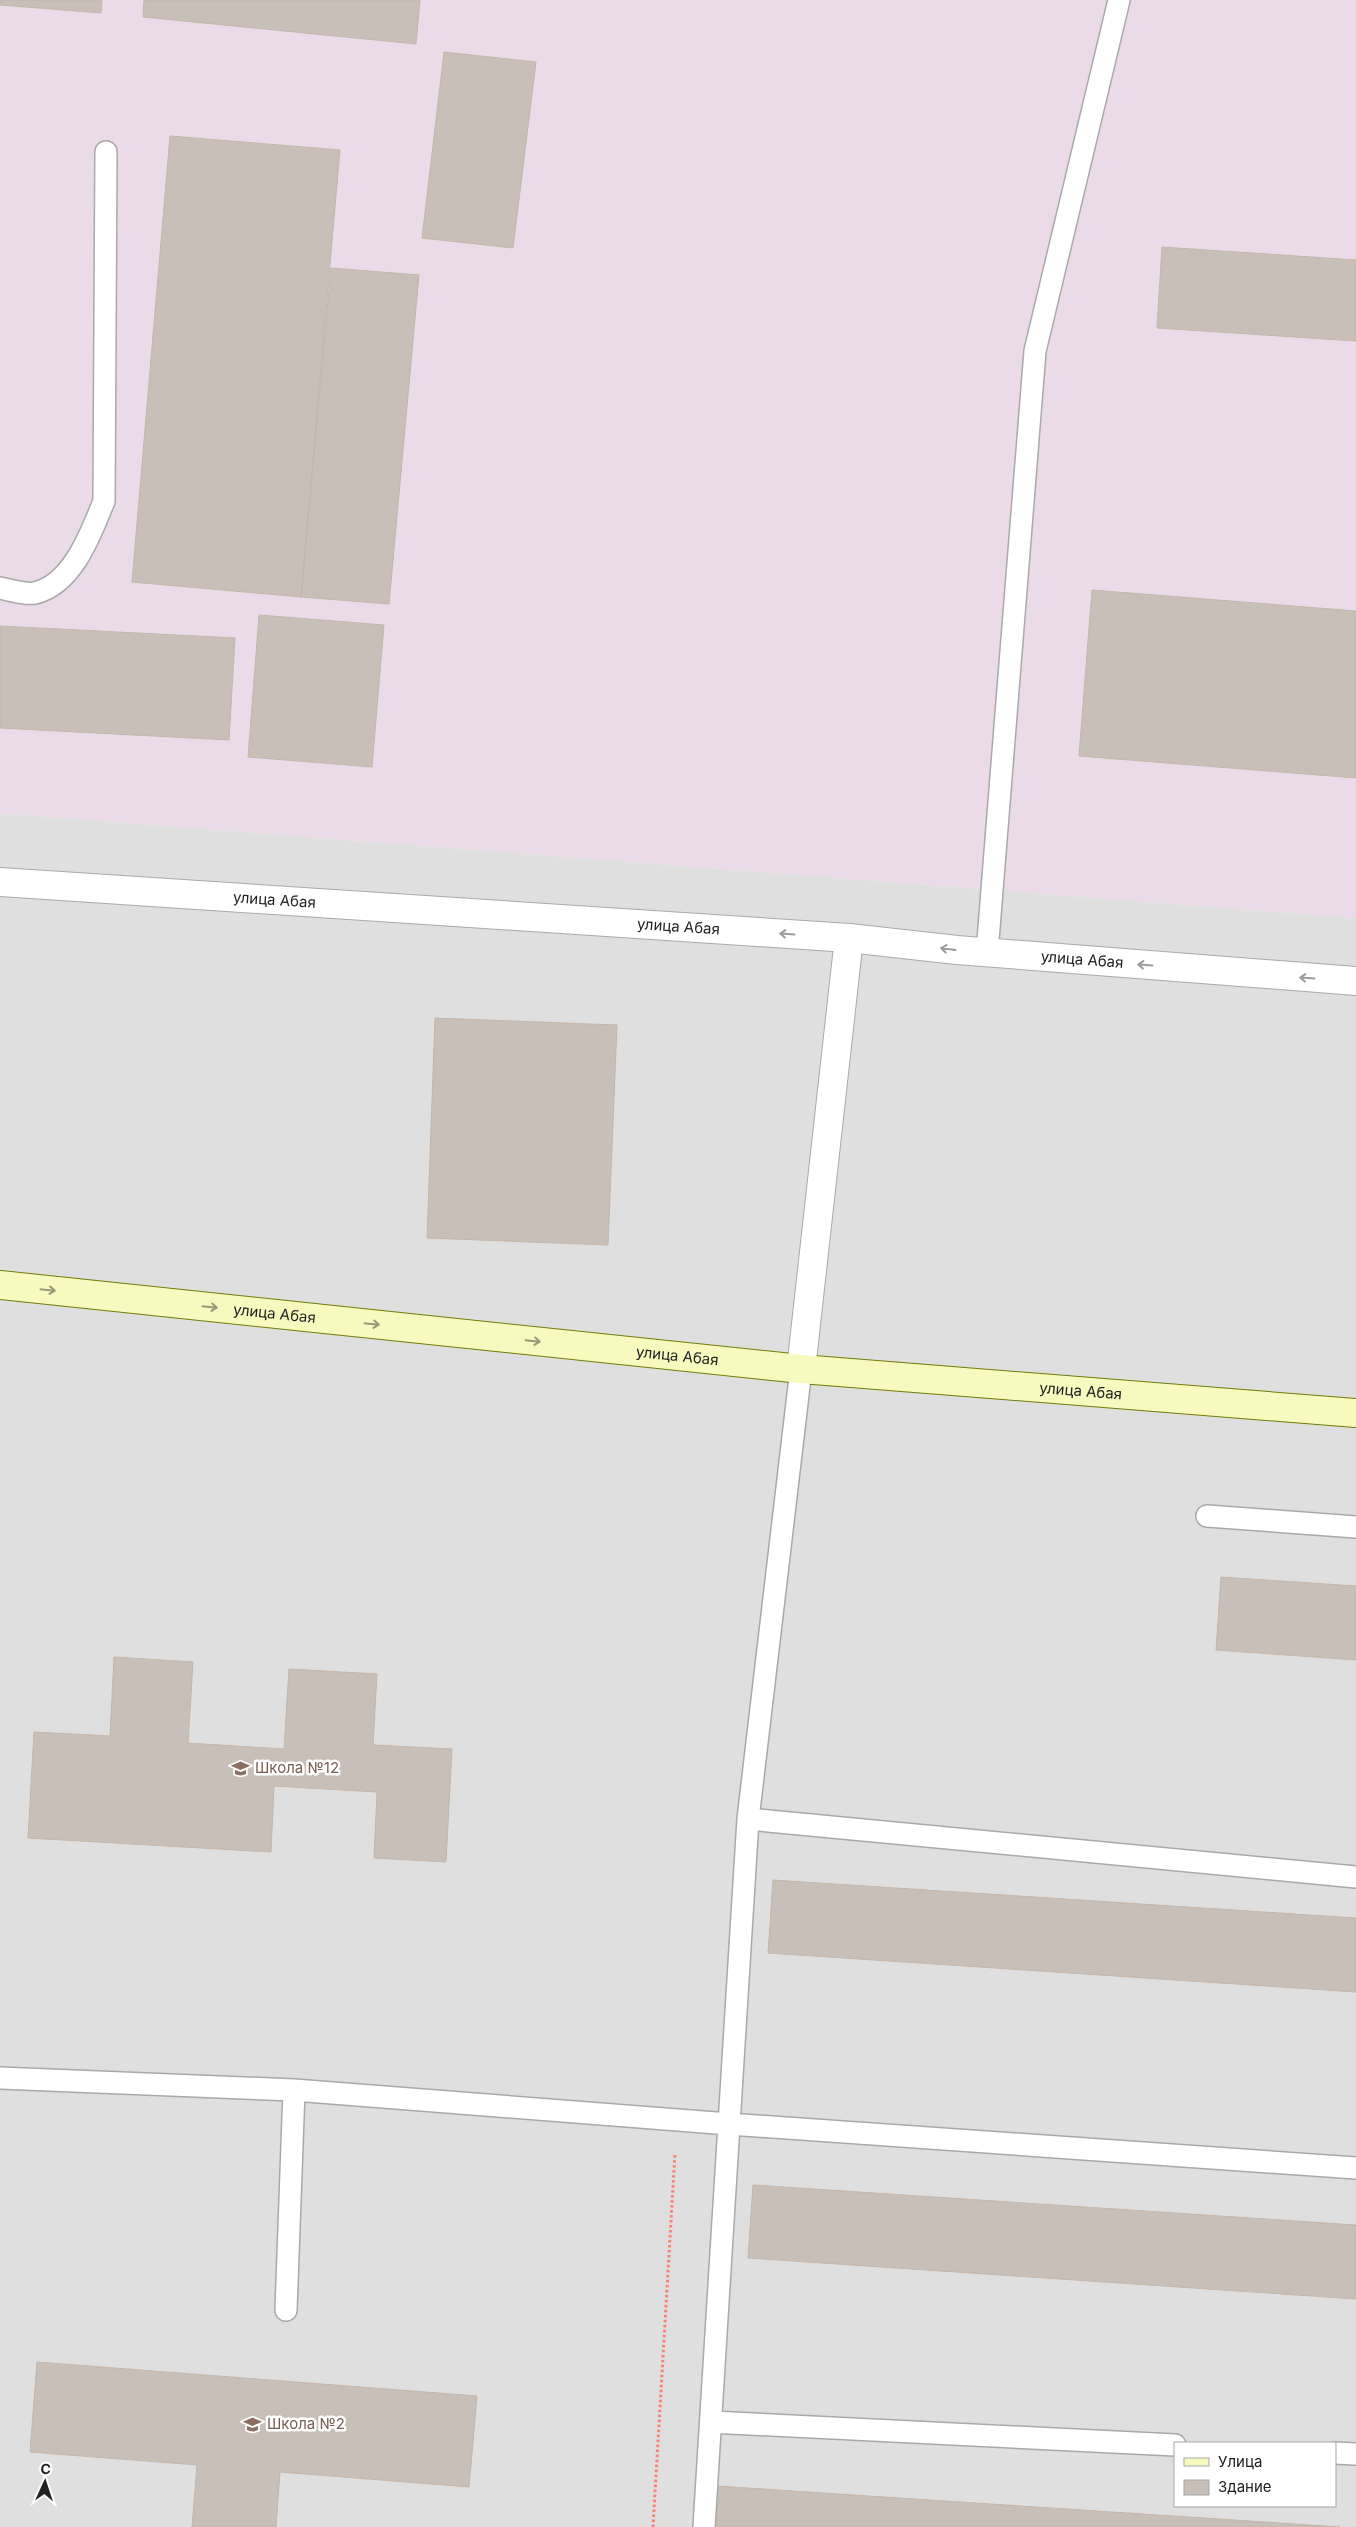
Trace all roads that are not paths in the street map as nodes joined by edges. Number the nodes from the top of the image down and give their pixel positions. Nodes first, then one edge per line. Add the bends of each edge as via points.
1 (1119, 0) edge
2 (106, 152) dead end
3 (0, 588) edge
4 (0, 882) edge
5 (849, 938) junction
6 (987, 953) junction
7 (1356, 981) edge
8 (0, 1285) edge
9 (801, 1370) junction
10 (1356, 1413) edge
11 (1207, 1516) dead end
12 (1356, 1528) edge
13 (748, 1819) junction
14 (1356, 1877) edge
15 (0, 2078) edge
16 (294, 2090) junction
17 (729, 2124) junction
18 (1356, 2168) edge
19 (286, 2310) dead end
20 (711, 2422) junction
21 (1174, 2445) edge
22 (1336, 2453) edge
23 (1356, 2454) edge
24 (704, 2527) edge

1 - 6 lane via 1035,351
2 - 3 lane via 104,501 92,532 58,581 34,593
5 -> 4 street, улица Абая
6 -> 5 street, улица Абая
5 - 9 street
7 -> 6 street, улица Абая
8 -> 9 street, улица Абая
9 - 10 street, улица Абая
9 - 13 lane
11 - 12 lane
13 - 14 lane
13 - 17 lane
15 - 16 lane
16 - 17 lane
16 - 19 lane
17 - 18 lane
17 - 20 lane
20 - 21 lane
20 - 24 lane
22 - 23 lane

